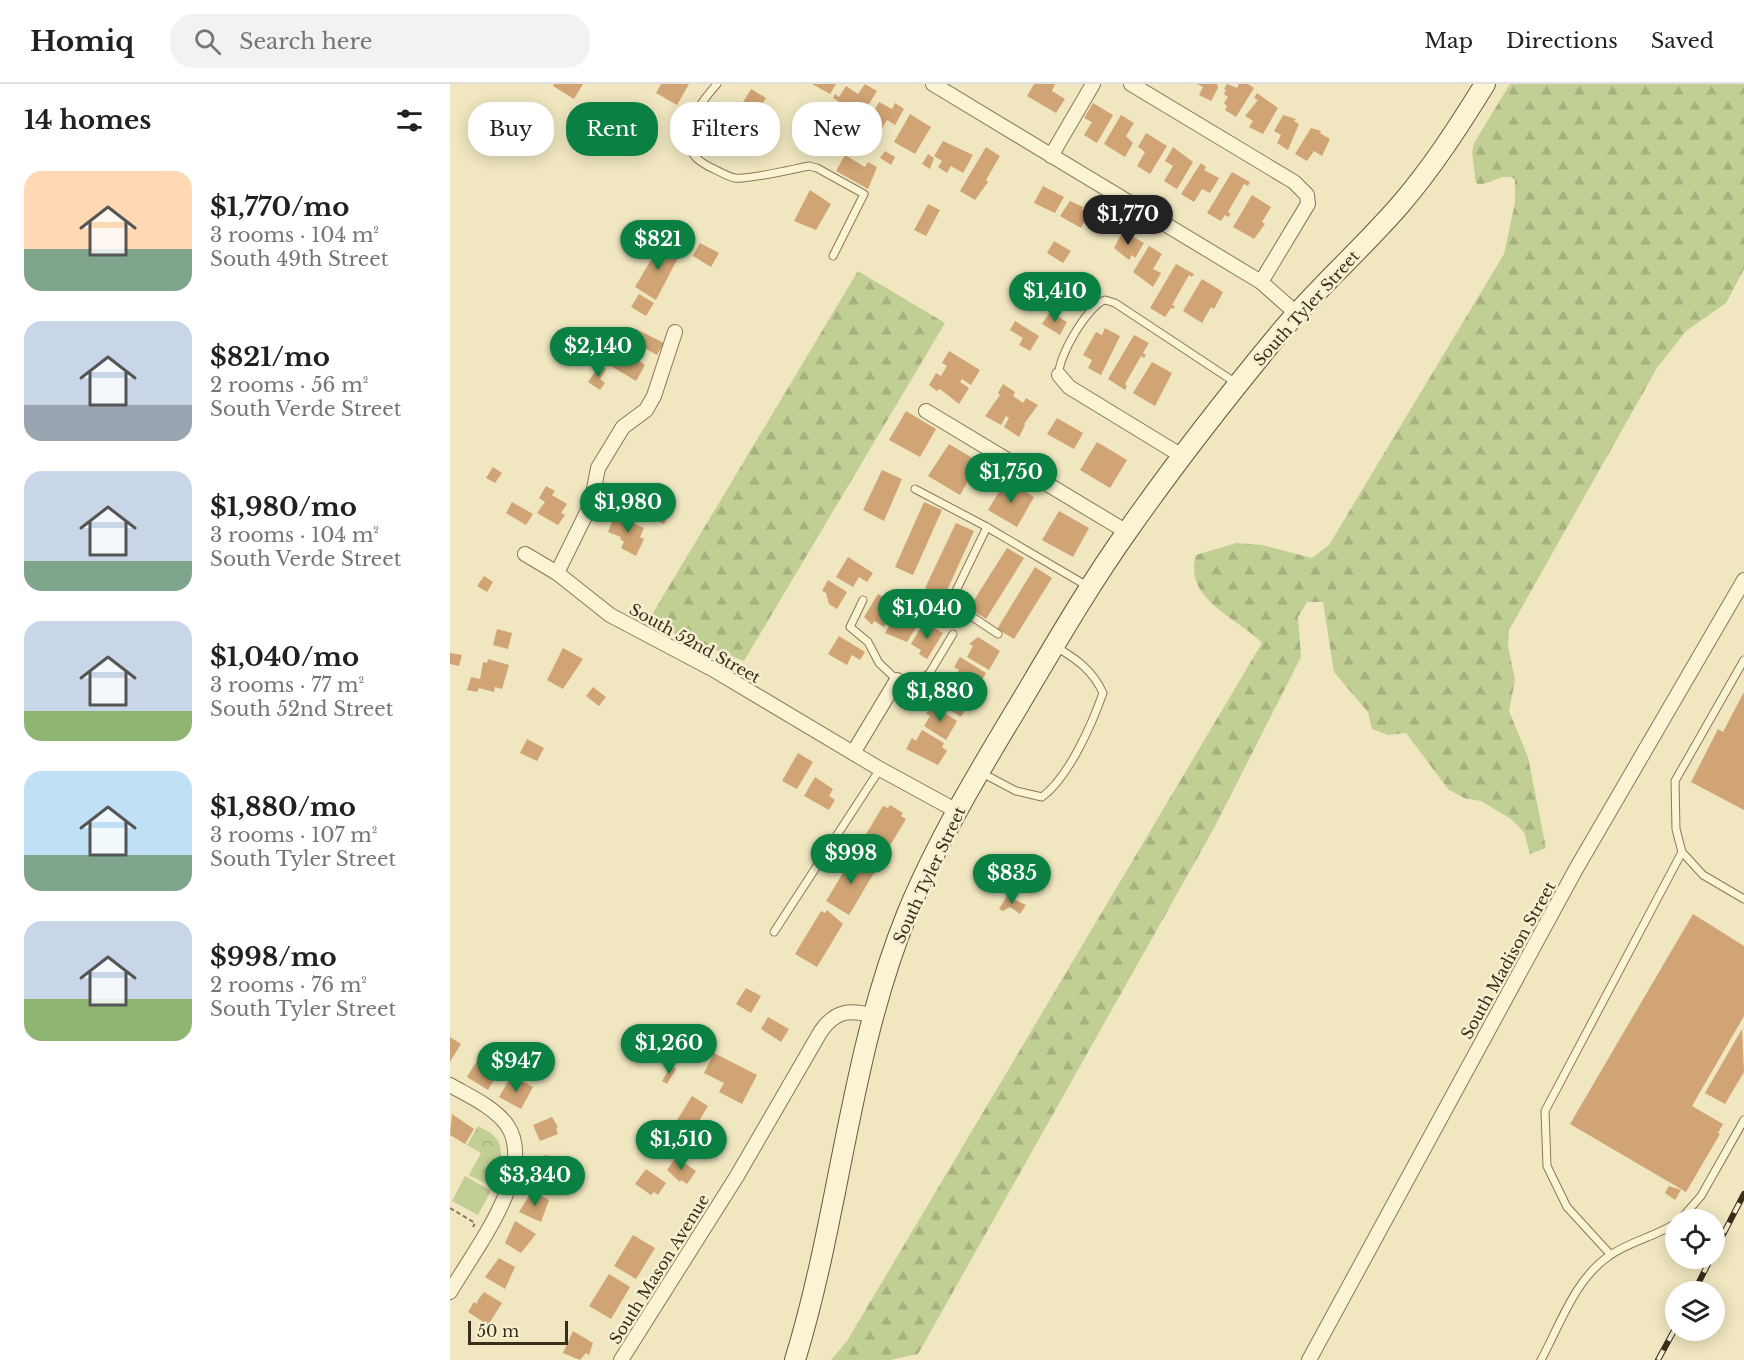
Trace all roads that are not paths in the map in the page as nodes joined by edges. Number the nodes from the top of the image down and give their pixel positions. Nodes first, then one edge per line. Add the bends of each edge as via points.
1 (717, 84) edge
2 (933, 84) edge
3 (1093, 84) edge
4 (1131, 84) edge
5 (1485, 84) edge
6 (1051, 156) junction
7 (833, 256) dead end
8 (1261, 282) junction
9 (1296, 313) junction
10 (675, 332) dead end
11 (1059, 375) joint
12 (1238, 384) junction
13 (926, 411) dead end
14 (1182, 456) junction
15 (915, 489) dead end
16 (987, 527) junction
17 (1126, 532) junction
18 (525, 554) dead end
19 (557, 573) junction
20 (1744, 580) edge
21 (1091, 588) junction
22 (863, 600) dead end
23 (953, 634) dead end
24 (998, 634) dead end
25 (1054, 645) junction
26 (1744, 660) edge
27 (897, 680) junction
28 (853, 753) junction
29 (880, 769) junction
30 (979, 772) junction
31 (957, 811) junction
32 (1682, 852) junction
33 (1744, 899) edge
34 (774, 932) dead end
35 (874, 1016) junction
36 (450, 1085) edge
37 (1744, 1120) edge
38 (1690, 1209) edge
39 (1665, 1231) edge
40 (1610, 1254) junction
41 (450, 1292) edge
42 (621, 1360) edge
43 (795, 1360) edge
44 (1309, 1360) edge
45 (1541, 1360) edge

1 - 7 lane via 692,118 686,135 690,149 702,164 735,178 809,166 864,194
2 - 6 street
3 - 6 street
4 - 8 street via 1294,182 1307,195 1308,204
5 - 9 main road, South Tyler Street via 1401,204
6 - 8 street
8 - 9 street
9 - 12 main road, South Tyler Street
10 - 19 street via 654,396 646,410 623,427 598,468 591,504
11 - 12 lane via 1060,362 1071,340 1090,311 1105,300
11 - 14 street via 1069,387
12 - 14 main road, South Tyler Street
13 - 17 street
14 - 17 main road, South Tyler Street
15 - 16 lane
16 - 21 lane
16 - 24 lane via 952,604
17 - 21 main road, South Tyler Street
18 - 19 street, South 52nd Street
19 - 28 street, South 52nd Street via 610,615 714,670
20 - 44 street, South Madison Street via 1576,869
21 - 25 main road, South Tyler Street
22 - 27 lane via 850,627 868,642 879,663
23 - 27 lane via 928,674 912,683
25 - 30 main road, South Tyler Street
25 - 30 lane via 1095,676 1103,693 1096,714 1056,787 1042,797 1016,791
26 - 32 lane via 1675,781 1676,829
27 - 28 street
28 - 29 street, South 52nd Street
29 - 31 street, South 52nd Street
29 - 34 lane
30 - 31 main road, South Tyler Street
31 - 35 main road, South Tyler Street via 907,914
32 - 33 lane via 1702,875
32 - 40 lane via 1545,1111 1547,1166 1567,1207
35 - 42 street, South Mason Avenue via 846,1011 821,1030 737,1176
35 - 43 main road, South Tyler Street
36 - 41 street via 502,1119 515,1143 516,1162 501,1204
37 - 38 lane
39 - 40 lane
40 - 45 lane via 1590,1270

